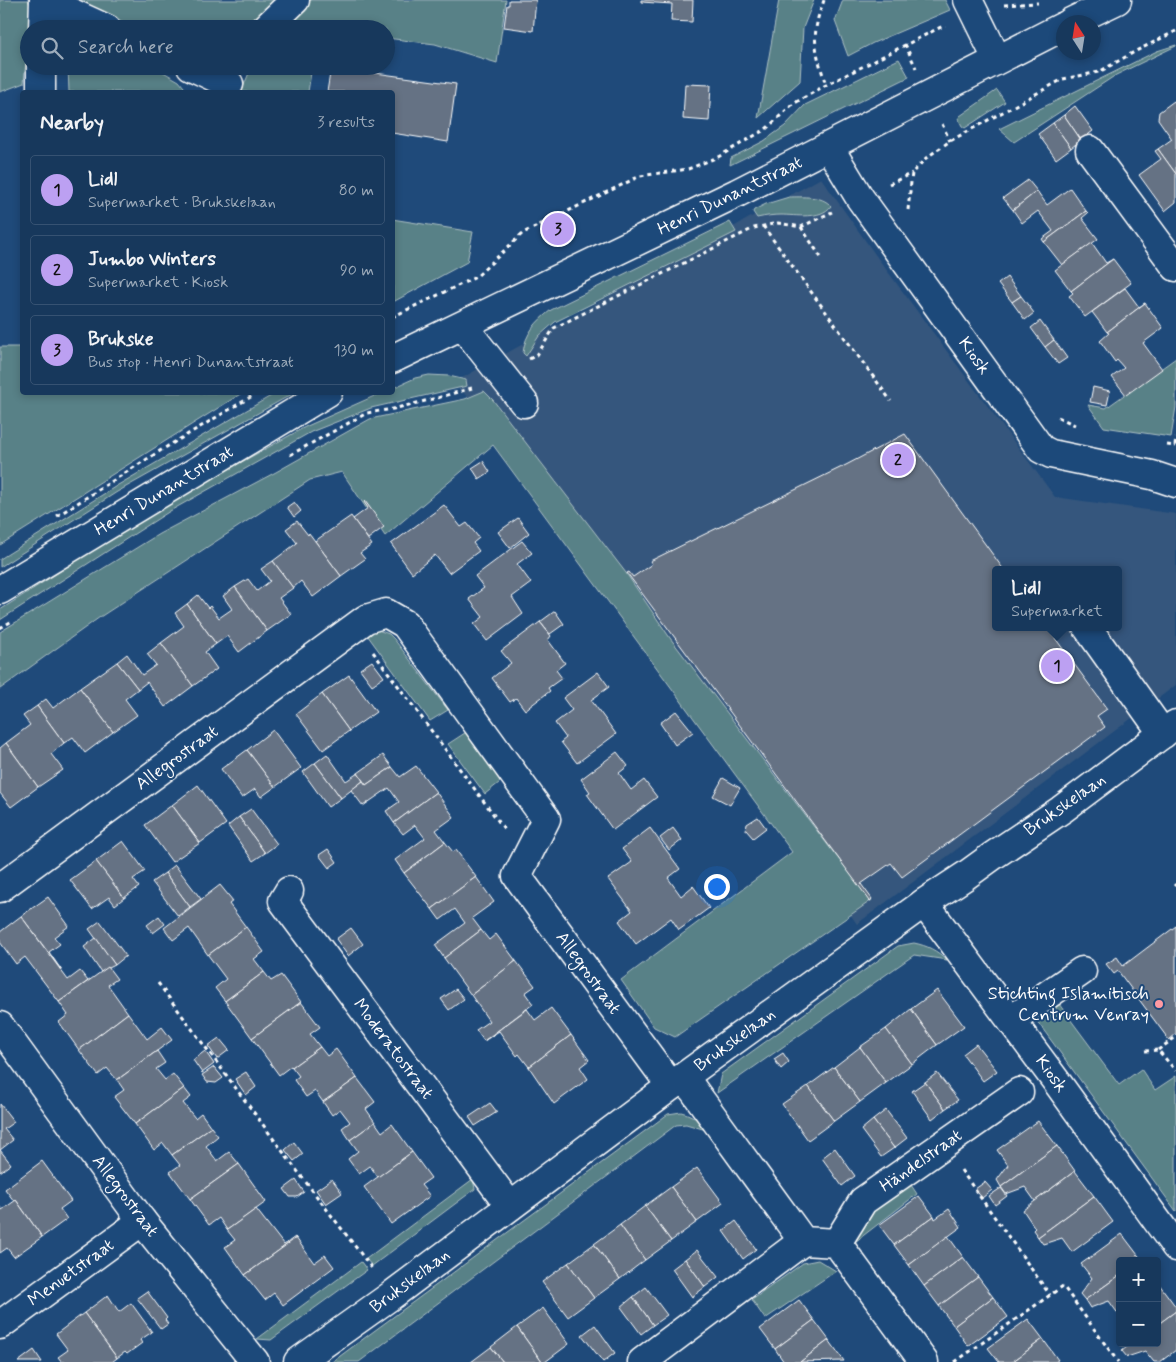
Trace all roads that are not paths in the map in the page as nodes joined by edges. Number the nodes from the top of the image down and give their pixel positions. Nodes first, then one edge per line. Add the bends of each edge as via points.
1 (44, 0) edge
2 (295, 0) edge
3 (968, 0) edge
4 (1117, 0) edge
5 (1086, 15) edge
6 (43, 20) edge
7 (87, 20) edge
8 (274, 20) edge
9 (1056, 30) edge
10 (997, 59) junction
11 (41, 75) edge
12 (215, 75) edge
13 (231, 81) edge
14 (41, 90) edge
15 (829, 147) junction
16 (1090, 150) dead end
17 (1172, 253) edge
18 (463, 326) junction
19 (395, 358) edge
20 (323, 395) edge
21 (524, 403) dead end
22 (1176, 483) edge
23 (0, 590) edge
24 (1090, 631) edge
25 (1170, 729) edge
26 (0, 888) edge
27 (289, 891) dead end
28 (924, 903) junction
29 (1082, 971) dead end
30 (1011, 1020) junction
31 (0, 1026) edge
32 (678, 1081) junction
33 (1020, 1092) dead end
34 (510, 1206) junction
35 (142, 1221) junction
36 (803, 1242) junction
37 (837, 1244) junction
38 (1176, 1247) edge
39 (0, 1324) edge
40 (255, 1362) edge
41 (298, 1362) edge
42 (642, 1362) edge
43 (924, 1362) edge

1 - 6 street
1 - 7 street
2 - 8 street
3 - 10 street
4 - 5 street
9 - 10 street, Henri Dunantstraat
10 - 15 street, Henri Dunantstraat
11 - 14 street
12 - 13 street
15 - 18 street, Henri Dunantstraat
15 - 22 street, Kiosk via 860,198 1041,449
16 - 17 street
18 - 19 street, Henri Dunantstraat
18 - 21 street
20 - 23 street, Henri Dunantstraat
24 - 25 street
25 - 28 street, Brukskelaan via 1060,810
26 - 32 street, Allegrostraat via 366,619 386,613 405,624 546,818 517,876
27 - 34 street, Moderatostraat via 283,901
28 - 30 street, Kiosk
28 - 32 street, Brukskelaan
29 - 30 street
30 - 38 street, Kiosk
31 - 35 street, Allegrostraat
32 - 34 street, Brukskelaan
32 - 36 street
33 - 37 street, Händelstraat via 863,1201
34 - 41 street, Brukskelaan
35 - 39 street, Menuetstraat
35 - 40 street, Allegrostraat
36 - 37 street
36 - 42 street
37 - 43 street

